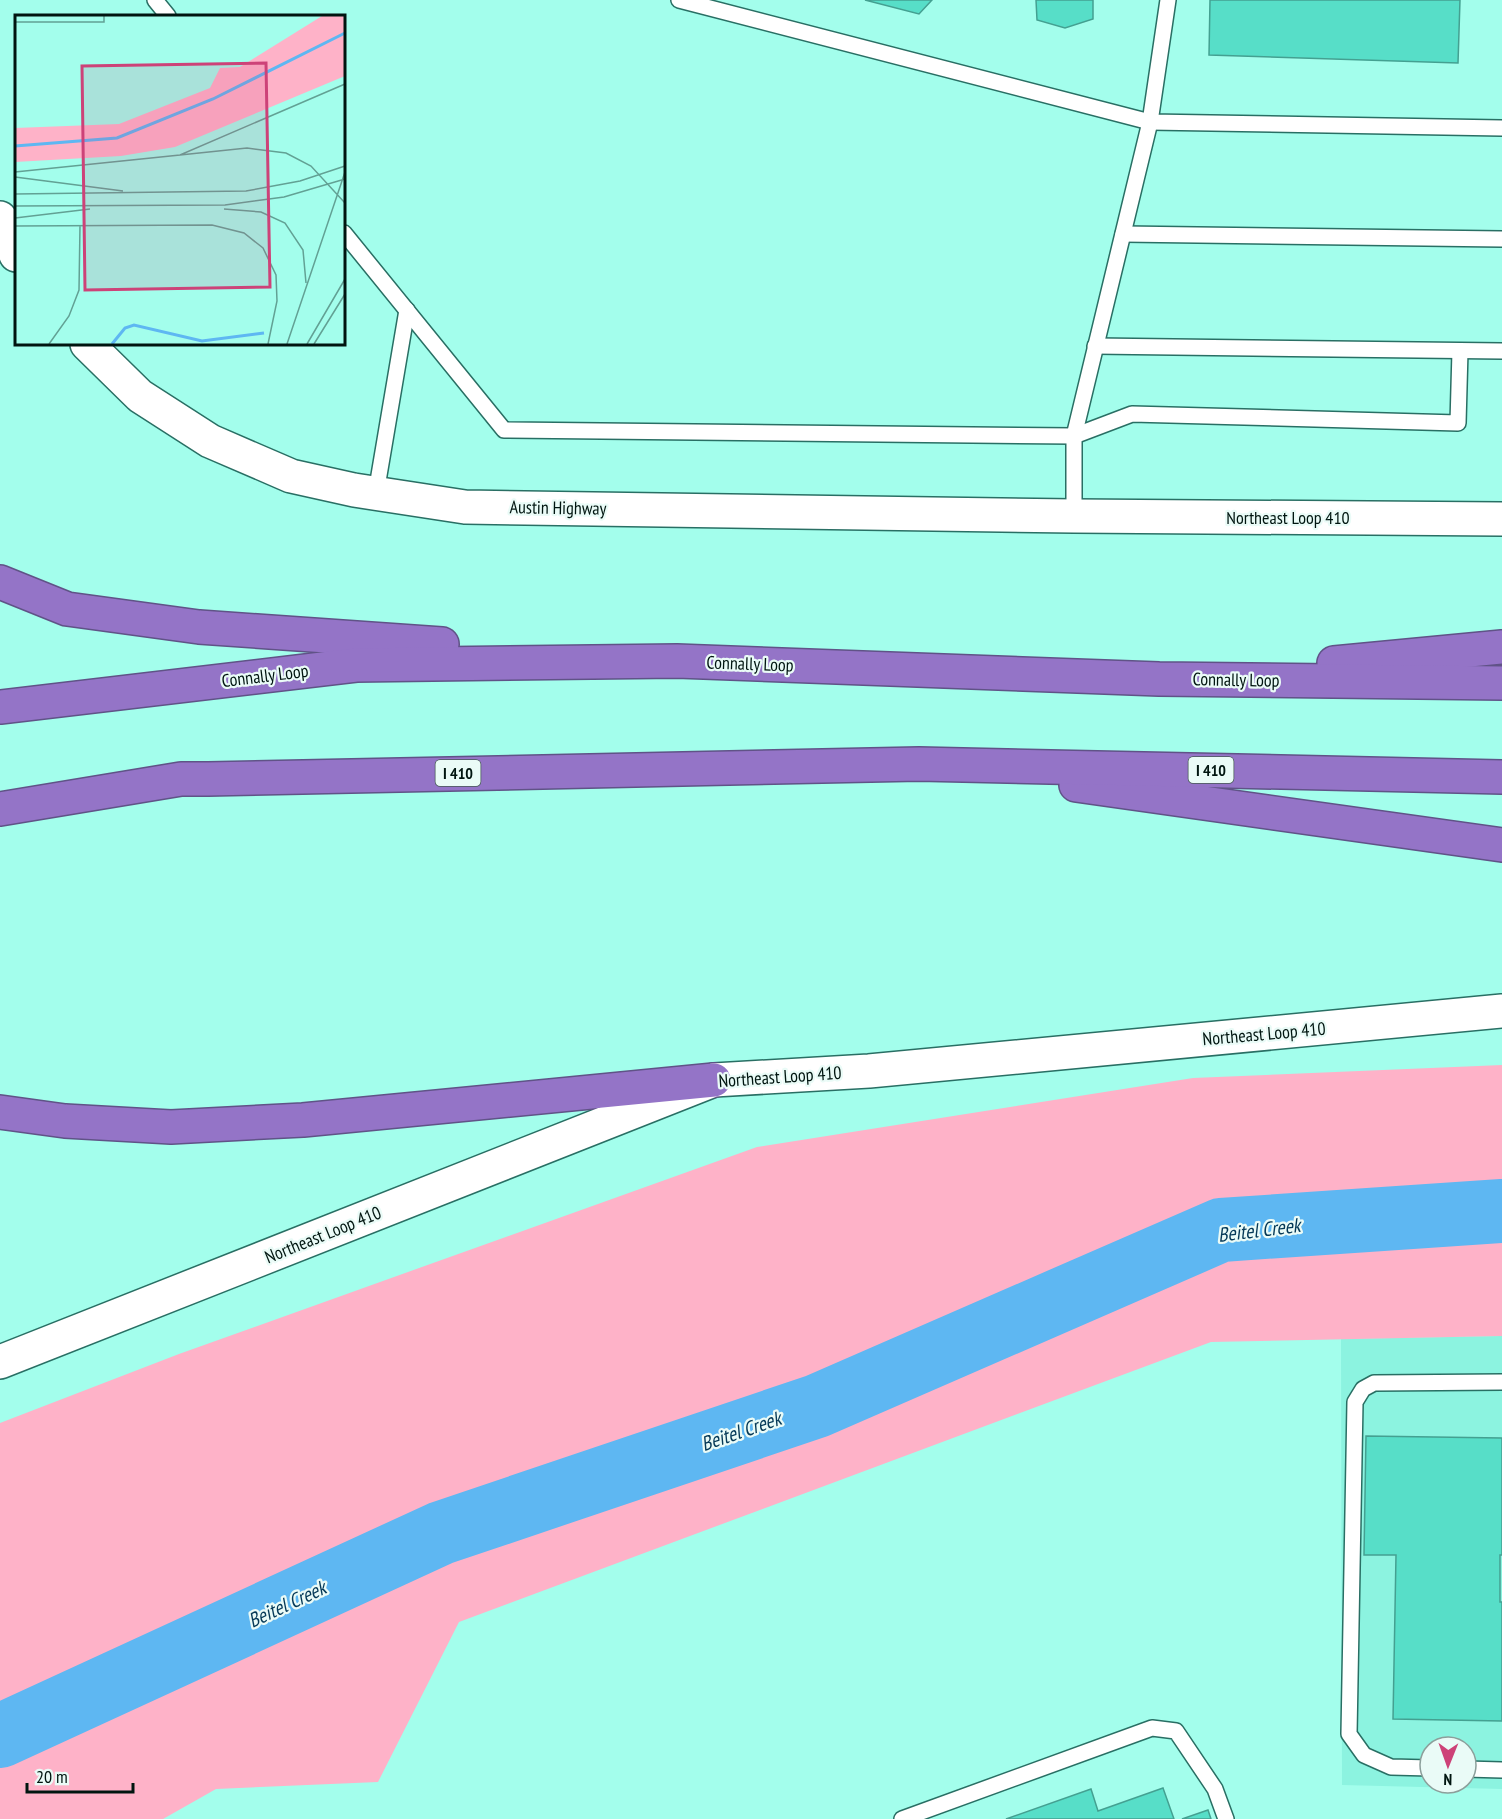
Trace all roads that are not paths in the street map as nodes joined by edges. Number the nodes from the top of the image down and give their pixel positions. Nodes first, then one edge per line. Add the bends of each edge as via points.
1 (155, 0) edge
2 (679, 0) edge
3 (1168, 0) edge
4 (167, 15) edge
5 (1150, 122) junction
6 (1502, 128) edge
7 (0, 218) edge
8 (345, 233) edge
9 (1123, 234) junction
10 (1502, 239) edge
11 (15, 253) edge
12 (407, 310) junction
13 (88, 345) edge
14 (1095, 346) junction
15 (1460, 351) junction
16 (1502, 351) edge
17 (1074, 436) junction
18 (376, 493) junction
19 (1074, 516) junction
20 (1502, 519) edge
21 (0, 582) edge
22 (1502, 647) edge
23 (677, 661) junction
24 (1159, 680) junction
25 (1502, 683) edge
26 (0, 707) edge
27 (919, 764) junction
28 (1502, 777) edge
29 (0, 809) edge
30 (1502, 845) edge
31 (1502, 1011) edge
32 (714, 1080) junction
33 (0, 1112) edge
34 (0, 1362) edge
35 (1502, 1382) edge
36 (1418, 1768) edge
37 (1478, 1769) edge
38 (1502, 1770) edge
39 (902, 1819) edge
40 (1226, 1819) edge

1 - 4 lane
2 - 5 lane
3 - 5 lane
5 - 6 lane
5 - 9 lane
7 - 11 main road
8 - 12 lane
9 - 10 lane
9 - 14 lane
12 - 17 lane via 504,430
12 - 18 lane
13 - 18 main road, Austin Highway via 140,396 210,441 291,476
14 - 15 lane
14 - 17 lane
15 - 16 lane
15 - 17 lane via 1458,423 1132,414
17 - 19 lane
18 - 19 main road, Austin Highway via 465,507
19 - 20 main road, Northeast Loop 410
21 - 23 highway via 67,609 199,627
22 - 24 highway
23 - 24 highway, Connally Loop
23 - 26 highway, Connally Loop via 356,665
24 - 25 highway, Connally Loop
27 - 28 highway, I 410
27 - 29 highway, I 410 via 181,779
27 - 30 highway
31 - 32 main road, Northeast Loop 410 via 869,1071
32 - 33 highway via 303,1120 171,1127 64,1121
32 - 34 main road, Northeast Loop 410
35 - 36 lane via 1374,1383 1363,1389 1355,1402 1349,1734 1364,1755 1391,1767
37 - 38 lane
39 - 40 lane via 1152,1728 1176,1731 1215,1789

